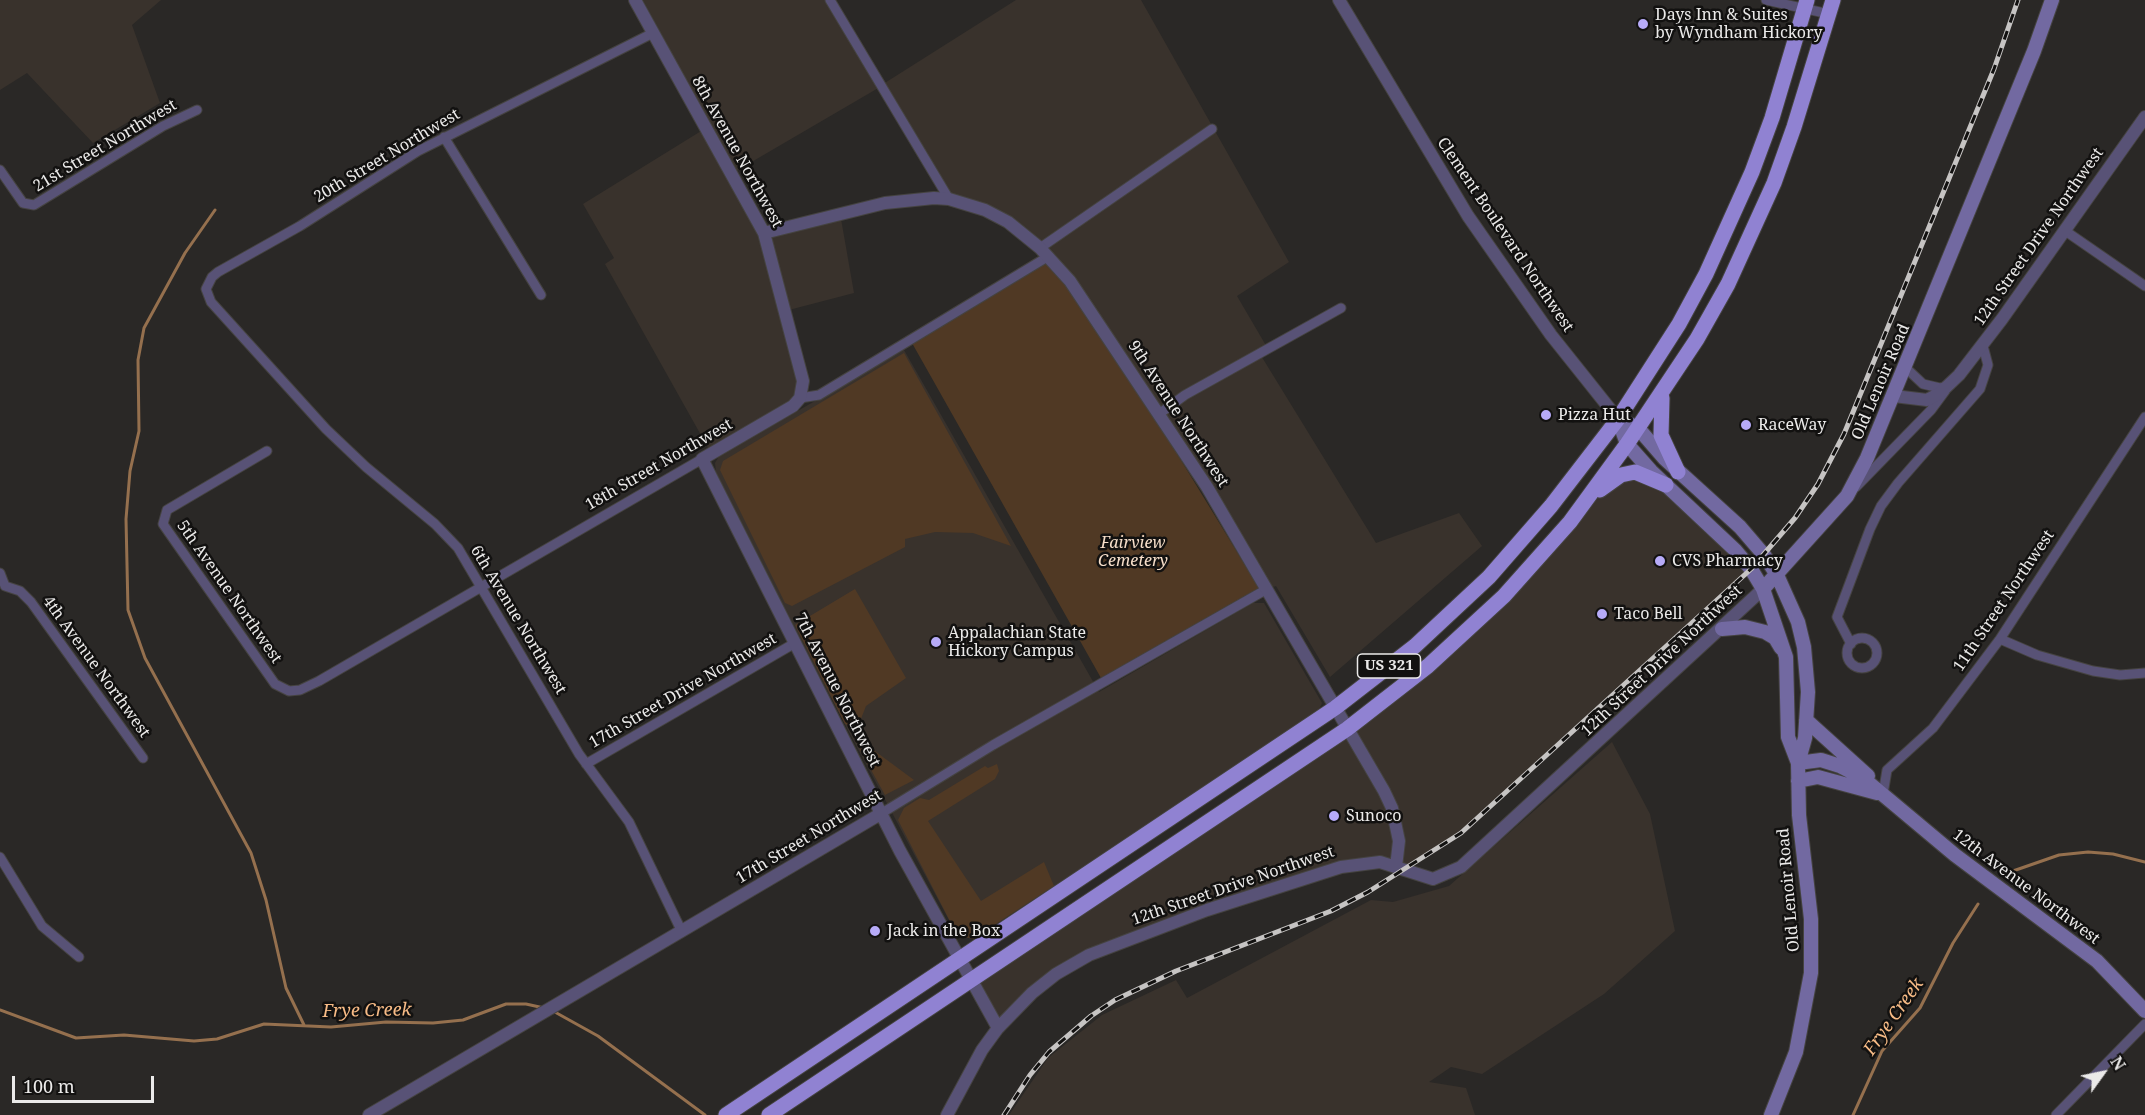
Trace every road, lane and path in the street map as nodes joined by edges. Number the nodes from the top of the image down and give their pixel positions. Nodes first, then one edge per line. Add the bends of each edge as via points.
1 (634, 0) edge
2 (830, 0) edge
3 (1339, 0) edge
4 (1766, 0) edge
5 (2052, 0) edge
6 (1806, 5) edge
7 (1831, 7) edge
8 (653, 33) junction
9 (197, 110) dead end
10 (2145, 117) edge
11 (1212, 129) dead end
12 (444, 137) junction
13 (0, 170) edge
14 (949, 200) junction
15 (2064, 230) junction
16 (765, 233) junction
17 (1044, 252) junction
18 (207, 284) joint
19 (2145, 286) edge
20 (541, 295) dead end
21 (1341, 308) dead end
22 (1983, 346) junction
23 (1906, 368) junction
24 (1955, 379) junction
25 (1662, 394) junction
26 (1894, 396) junction
27 (800, 398) junction
28 (1159, 414) junction
29 (2145, 417) edge
30 (1618, 419) junction
31 (1638, 429) junction
32 (1627, 444) junction
33 (267, 451) dead end
34 (702, 459) junction
35 (1678, 472) junction
36 (1666, 484) junction
37 (1699, 491) junction
38 (1847, 496) junction
39 (1690, 507) junction
40 (1579, 511) junction
41 (0, 573) edge
42 (1777, 575) junction
43 (483, 586) junction
44 (1267, 589) junction
45 (2, 590) edge
46 (1763, 590) junction
47 (1722, 629) junction
48 (2000, 639) junction
49 (795, 643) junction
50 (1851, 644) dead end
51 (1786, 657) junction
52 (2145, 672) edge
53 (280, 688) joint
54 (1335, 708) junction
55 (1806, 720) junction
56 (1347, 729) junction
57 (143, 758) dead end
58 (1798, 763) junction
59 (586, 764) junction
60 (1798, 781) junction
61 (1883, 794) junction
62 (882, 813) junction
63 (0, 857) edge
64 (1396, 867) junction
65 (682, 932) junction
66 (79, 957) dead end
67 (959, 961) junction
68 (971, 981) junction
69 (2145, 1011) edge
70 (2145, 1024) edge
71 (998, 1028) junction
72 (369, 1115) edge
73 (726, 1115) edge
74 (769, 1115) edge
75 (946, 1115) edge
76 (1771, 1115) edge
77 (2056, 1115) edge

1 - 8 street, 8th Avenue Northwest
2 - 14 street
3 - 30 street, Clement Boulevard Northwest via 1462,208 1546,328
4 - 6 street
5 - 23 main road, Old Lenoir Road
6 - 7 street
6 - 30 highway, US 321 via 1772,118 1730,224 1679,324
7 - 25 highway, US 321 via 1794,127 1751,237 1697,339
8 - 12 street, 20th Street Northwest
8 - 16 street, 8th Avenue Northwest
9 - 13 street, 21st Street Northwest via 163,126 34,206 22,203
10 - 15 street, 12th Street Drive Northwest
11 - 17 street, 18th Street Northwest
12 - 18 street, 20th Street Northwest via 218,272
12 - 20 street
14 - 16 street, 9th Avenue Northwest via 885,203
14 - 17 street, 9th Avenue Northwest via 997,216
15 - 19 street
15 - 22 street, 12th Street Drive Northwest
16 - 27 street, 8th Avenue Northwest via 802,376
17 - 27 street, 18th Street Northwest via 819,395
17 - 28 street, 9th Avenue Northwest via 1076,289
18 - 43 street, 6th Avenue Northwest via 211,302 311,413 352,455 447,535
21 - 28 street via 1185,395
22 - 24 street, 12th Street Drive Northwest
22 - 50 street via 1988,365 1980,389 1898,483 1870,529 1837,616
23 - 24 street via 1931,387 1940,388
23 - 26 main road, Old Lenoir Road
24 - 26 street via 1927,400
24 - 38 street, 12th Street Drive Northwest via 1931,410
25 - 31 highway, US 321
25 - 35 highway via 1661,435
26 - 38 main road, Old Lenoir Road
27 - 34 street, 18th Street Northwest via 786,411
28 - 44 street, 9th Avenue Northwest
29 - 48 street, 11th Street Northwest
30 - 31 main road, Clement Boulevard Northwest
30 - 32 main road, Clement Boulevard Northwest
30 - 54 highway, US 321 via 1551,506 1489,577 1415,646
31 - 32 highway, US 321
31 - 35 main road, Clement Boulevard Northwest
32 - 36 main road, Clement Boulevard Northwest
32 - 40 highway, US 321
33 - 53 street, 5th Avenue Northwest via 167,510 163,524
34 - 43 street, 18th Street Northwest
34 - 49 street, 7th Avenue Northwest
35 - 37 main road, Clement Boulevard Northwest
36 - 39 main road, Clement Boulevard Northwest
36 - 40 highway via 1635,472 1621,475
37 - 39 street
37 - 42 main road, Clement Boulevard Northwest via 1740,527
38 - 42 main road, Old Lenoir Road
39 - 46 main road, Clement Boulevard Northwest via 1736,550
40 - 56 highway, US 321 via 1504,596 1428,666
41 - 45 street, 4th Avenue Northwest
42 - 46 main road, 12th Street Drive Northwest
42 - 55 main road, Old Lenoir Road via 1798,622 1804,647
43 - 53 street, 18th Street Northwest via 319,681 300,690
43 - 59 street, 6th Avenue Northwest
44 - 54 street, 9th Avenue Northwest
44 - 62 street, 17th Street Northwest
45 - 57 street, 4th Avenue Northwest via 20,591 31,602
46 - 47 street, 12th Street Drive Northwest
46 - 51 main road, Old Lenoir Road
47 - 51 main road via 1745,627 1765,632 1775,638
47 - 64 street, 12th Street Drive Northwest via 1466,863 1434,879
48 - 52 street via 2037,655 2093,671 2120,675
48 - 61 street, 11th Street Northwest via 1933,728 1887,770
49 - 59 street, 17th Street Drive Northwest
49 - 62 street, 7th Avenue Northwest
51 - 58 main road, Old Lenoir Road via 1788,737
54 - 56 street, 9th Avenue Northwest
54 - 67 highway, US 321
55 - 58 main road, Old Lenoir Road
55 - 61 main road, 12th Avenue Northwest via 1867,774
56 - 64 street, 9th Avenue Northwest via 1392,808 1399,841
56 - 68 highway, US 321
58 - 60 main road, Old Lenoir Road
58 - 61 main road, 12th Avenue Northwest via 1821,760 1840,766
59 - 65 street, 6th Avenue Northwest via 629,822
60 - 61 main road, 12th Avenue Northwest via 1818,777
60 - 76 main road, Old Lenoir Road via 1811,919 1811,973 1796,1052
61 - 69 main road, 12th Avenue Northwest via 1955,855 2097,961
62 - 65 street, 17th Street Northwest
62 - 67 street, 7th Avenue Northwest
63 - 66 street via 42,926
64 - 71 street, 12th Street Drive Northwest via 1370,862 1341,867 1106,947 1056,974
65 - 72 street, 17th Street Northwest
67 - 68 street, 7th Avenue Northwest
67 - 73 highway, US 321
68 - 71 street, 7th Avenue Northwest
68 - 74 highway, US 321
70 - 77 street
71 - 75 street, 12th Street Drive Northwest

